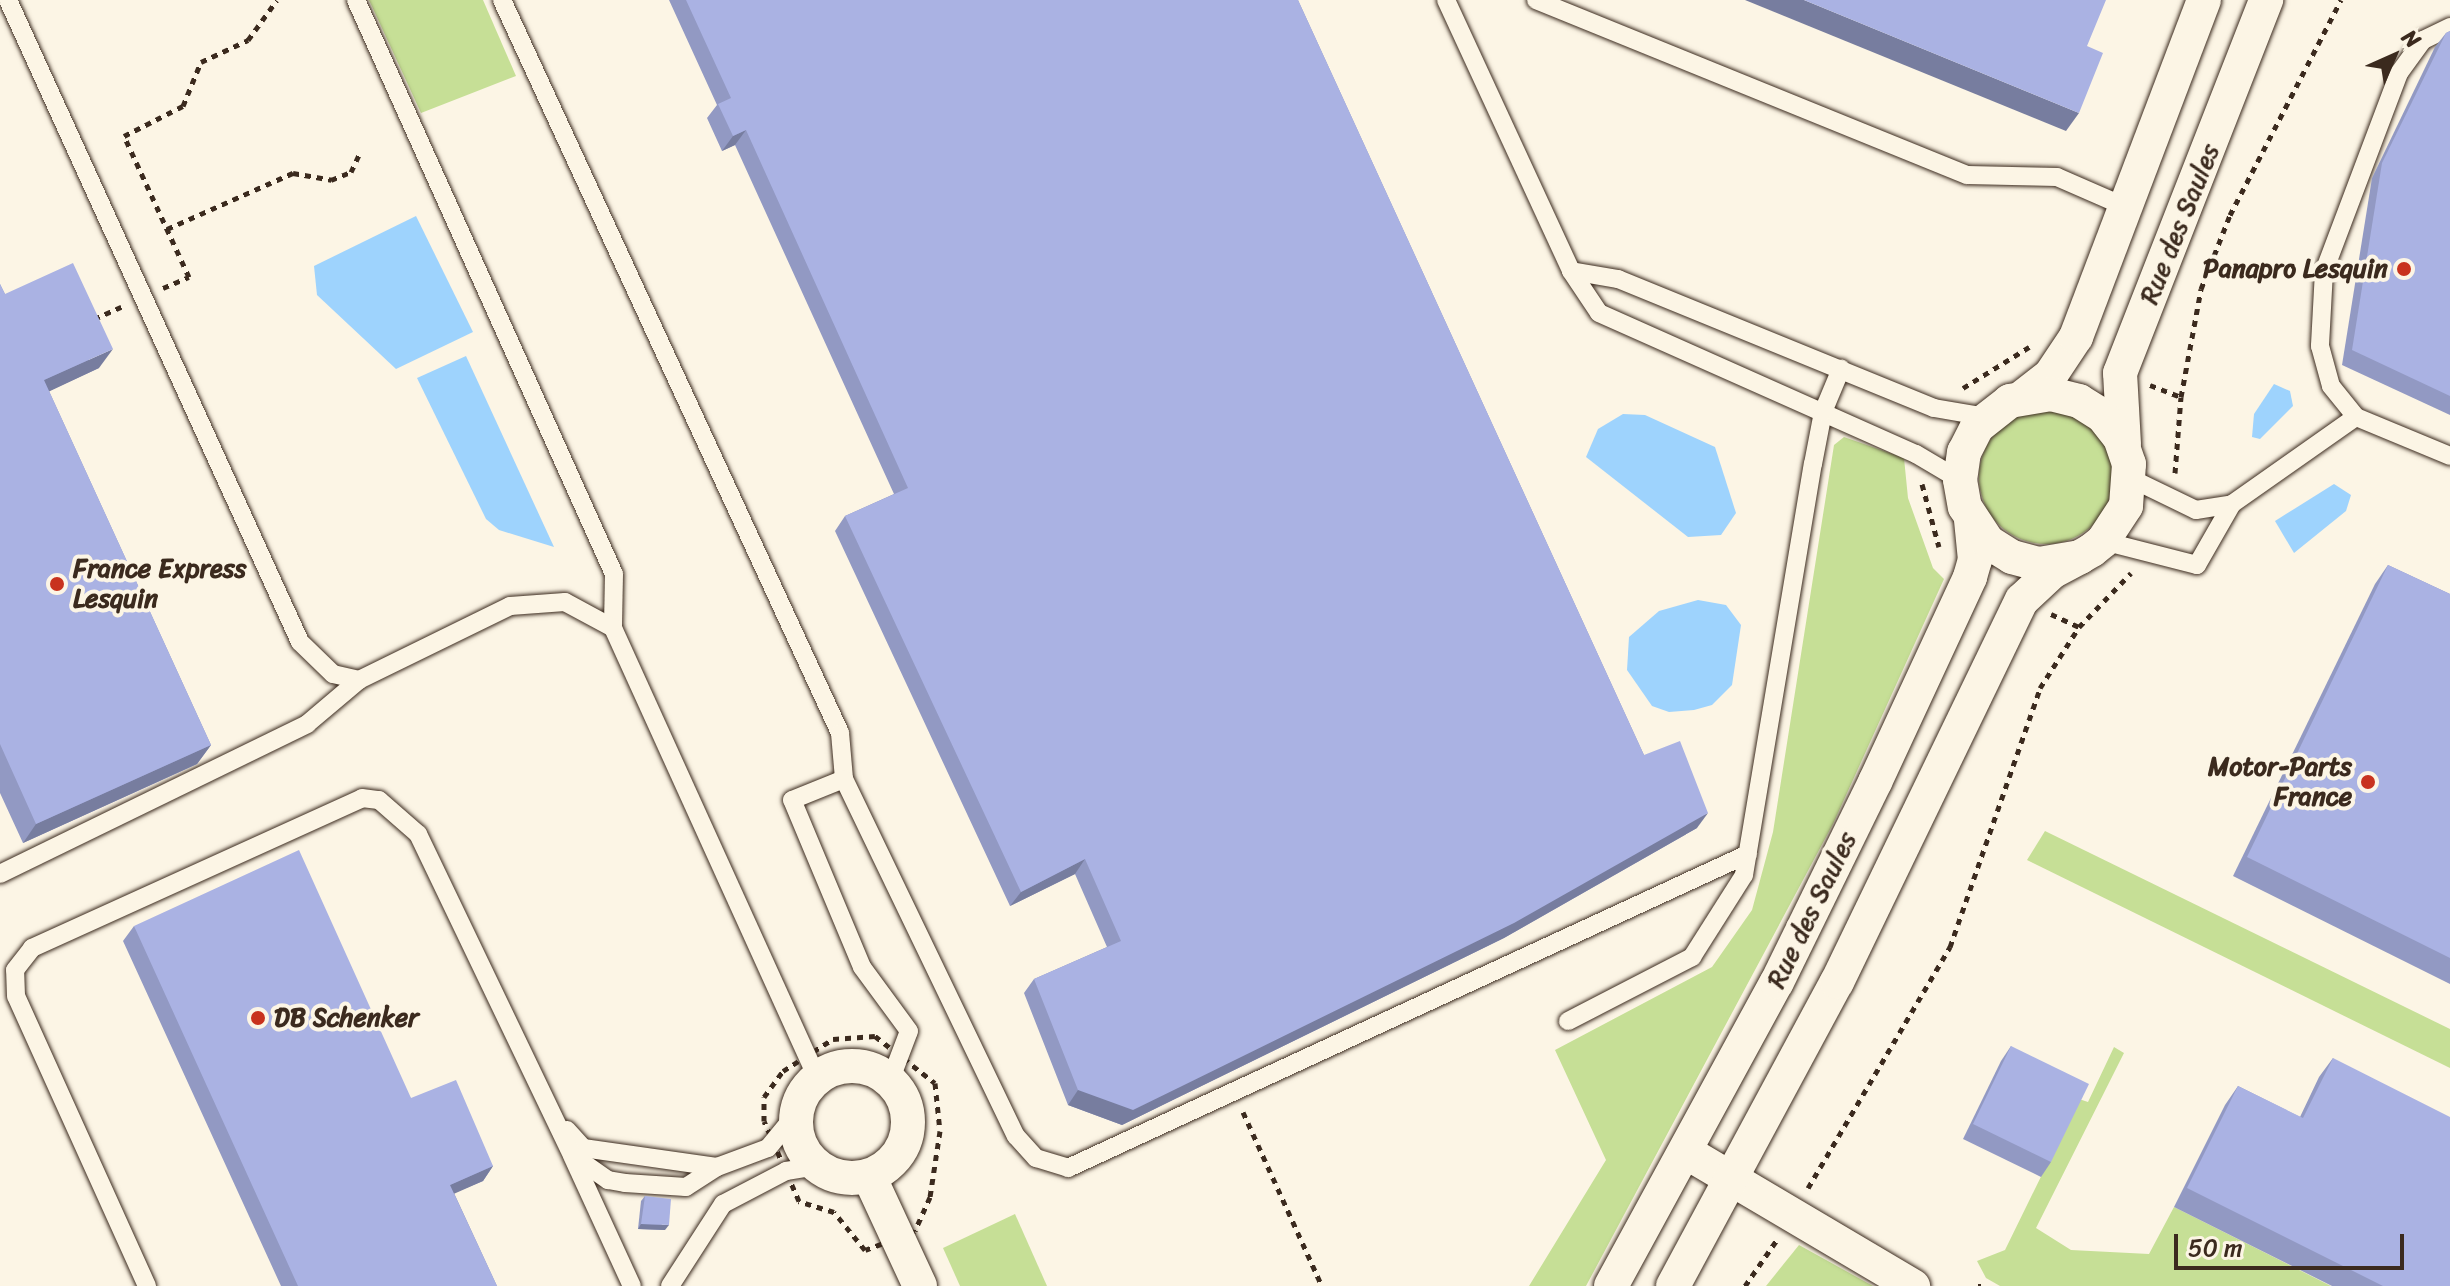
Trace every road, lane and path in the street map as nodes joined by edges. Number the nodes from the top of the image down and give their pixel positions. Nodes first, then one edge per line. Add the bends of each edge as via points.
1 (8, 0) edge
2 (277, 0) edge
3 (356, 0) edge
4 (502, 0) edge
5 (1446, 0) edge
6 (1536, 0) edge
7 (2203, 0) edge
8 (2266, 0) edge
9 (2341, 0) edge
10 (2450, 27) edge
11 (359, 155) dead end
12 (2126, 207) junction
13 (167, 229) junction
14 (1571, 271) junction
15 (142, 298) junction
16 (87, 322) edge
17 (2070, 349) junction
18 (1841, 369) junction
19 (2120, 373) junction
20 (2024, 396) junction
21 (2181, 397) junction
22 (1948, 411) junction
23 (1823, 412) junction
24 (1987, 417) junction
25 (2356, 417) junction
26 (2450, 456) edge
27 (1926, 459) junction
28 (2128, 465) junction
29 (1960, 480) junction
30 (2169, 498) junction
31 (2232, 504) junction
32 (1971, 520) junction
33 (2092, 549) junction
34 (2146, 551) junction
35 (1970, 577) junction
36 (2022, 600) junction
37 (2079, 627) junction
38 (613, 628) junction
39 (359, 680) junction
40 (844, 779) junction
41 (1748, 854) junction
42 (0, 874) edge
43 (1568, 1021) dead end
44 (812, 1067) junction
45 (895, 1068) junction
46 (1234, 1091) junction
47 (552, 1113) junction
48 (796, 1114) junction
49 (773, 1142) junction
50 (1686, 1152) junction
51 (572, 1155) junction
52 (717, 1167) junction
53 (802, 1169) junction
54 (869, 1176) junction
55 (1732, 1179) junction
56 (1794, 1216) junction
57 (897, 1236) junction
58 (147, 1286) edge
59 (632, 1286) edge
60 (670, 1286) edge
61 (920, 1286) edge
62 (1322, 1286) edge
63 (1611, 1286) edge
64 (1673, 1286) edge
65 (1745, 1286) edge
66 (1913, 1286) edge

1 - 15 lane
2 - 13 path via 248,40 201,62 183,106 124,136
3 - 38 lane via 614,574
4 - 40 lane via 840,733
5 - 14 lane
6 - 12 lane via 1967,175 2057,177
7 - 12 street, Rue des Saules
8 - 19 street, Rue des Saules
9 - 21 path via 2214,254 2201,289
10 - 25 lane via 2423,40 2399,73 2324,271 2320,346 2331,386
11 - 13 path via 351,172 331,180 293,173
12 - 17 street, Rue des Saules
13 - 15 path via 189,277
14 - 18 lane via 1618,279
14 - 23 lane via 1599,313
15 - 16 path
15 - 39 lane via 300,642 333,674
17 - 20 street, Rue des Saules via 2050,376
17 - 22 path via 2037,343 1963,389
18 - 22 lane
18 - 23 lane
19 - 21 path
19 - 28 street, Rue des Saules
20 - 24 street, Rue des Saules
20 - 28 street, Rue des Saules via 2065,396 2091,407 2112,426
21 - 30 path
22 - 24 lane
23 - 27 lane
23 - 41 lane
24 - 29 street, Rue des Saules via 1964,452
25 - 26 lane
25 - 31 lane
27 - 29 lane
27 - 35 path via 1920,476 1944,560
28 - 30 lane
28 - 33 street, Rue des Saules via 2120,519
29 - 32 street, Rue des Saules
30 - 31 lane via 2196,510
31 - 34 lane via 2197,565
32 - 33 street, Rue des Saules via 1988,542 2025,562 2053,564
32 - 35 street, Rue des Saules via 1975,560
33 - 34 lane
33 - 36 street, Rue des Saules via 2052,572
34 - 37 path
35 - 50 street, Rue des Saules via 1777,982
36 - 37 path
36 - 55 street, Rue des Saules via 1844,968
37 - 56 path via 2031,709 1950,947 1838,1129
38 - 39 lane via 565,602 510,606
38 - 44 lane
39 - 42 lane via 307,724
40 - 45 lane via 792,800 862,967 909,1031
40 - 46 lane via 1016,1136 1036,1158 1068,1168
41 - 43 lane via 1744,875 1692,957
41 - 46 lane
44 - 45 street
44 - 45 path via 833,1039 875,1036
44 - 48 street
44 - 49 path via 783,1071 764,1097 764,1121
45 - 54 street via 906,1134 893,1160
45 - 57 path via 935,1083 940,1131 930,1197 915,1231
46 - 62 path
47 - 51 lane
47 - 52 lane via 583,1148
47 - 58 lane via 418,834 379,800 362,798 32,948 15,970 16,996
48 - 49 lane
48 - 53 street
49 - 52 lane
49 - 53 path
50 - 55 street
50 - 63 street, Rue des Saules
51 - 52 lane via 608,1180 625,1183 686,1187
51 - 59 lane
53 - 54 street via 842,1178
53 - 57 path via 799,1201 834,1212 865,1250
53 - 60 lane via 723,1204
54 - 57 street
55 - 56 street
55 - 64 street, Rue des Saules
56 - 65 path
56 - 66 street
57 - 61 street

